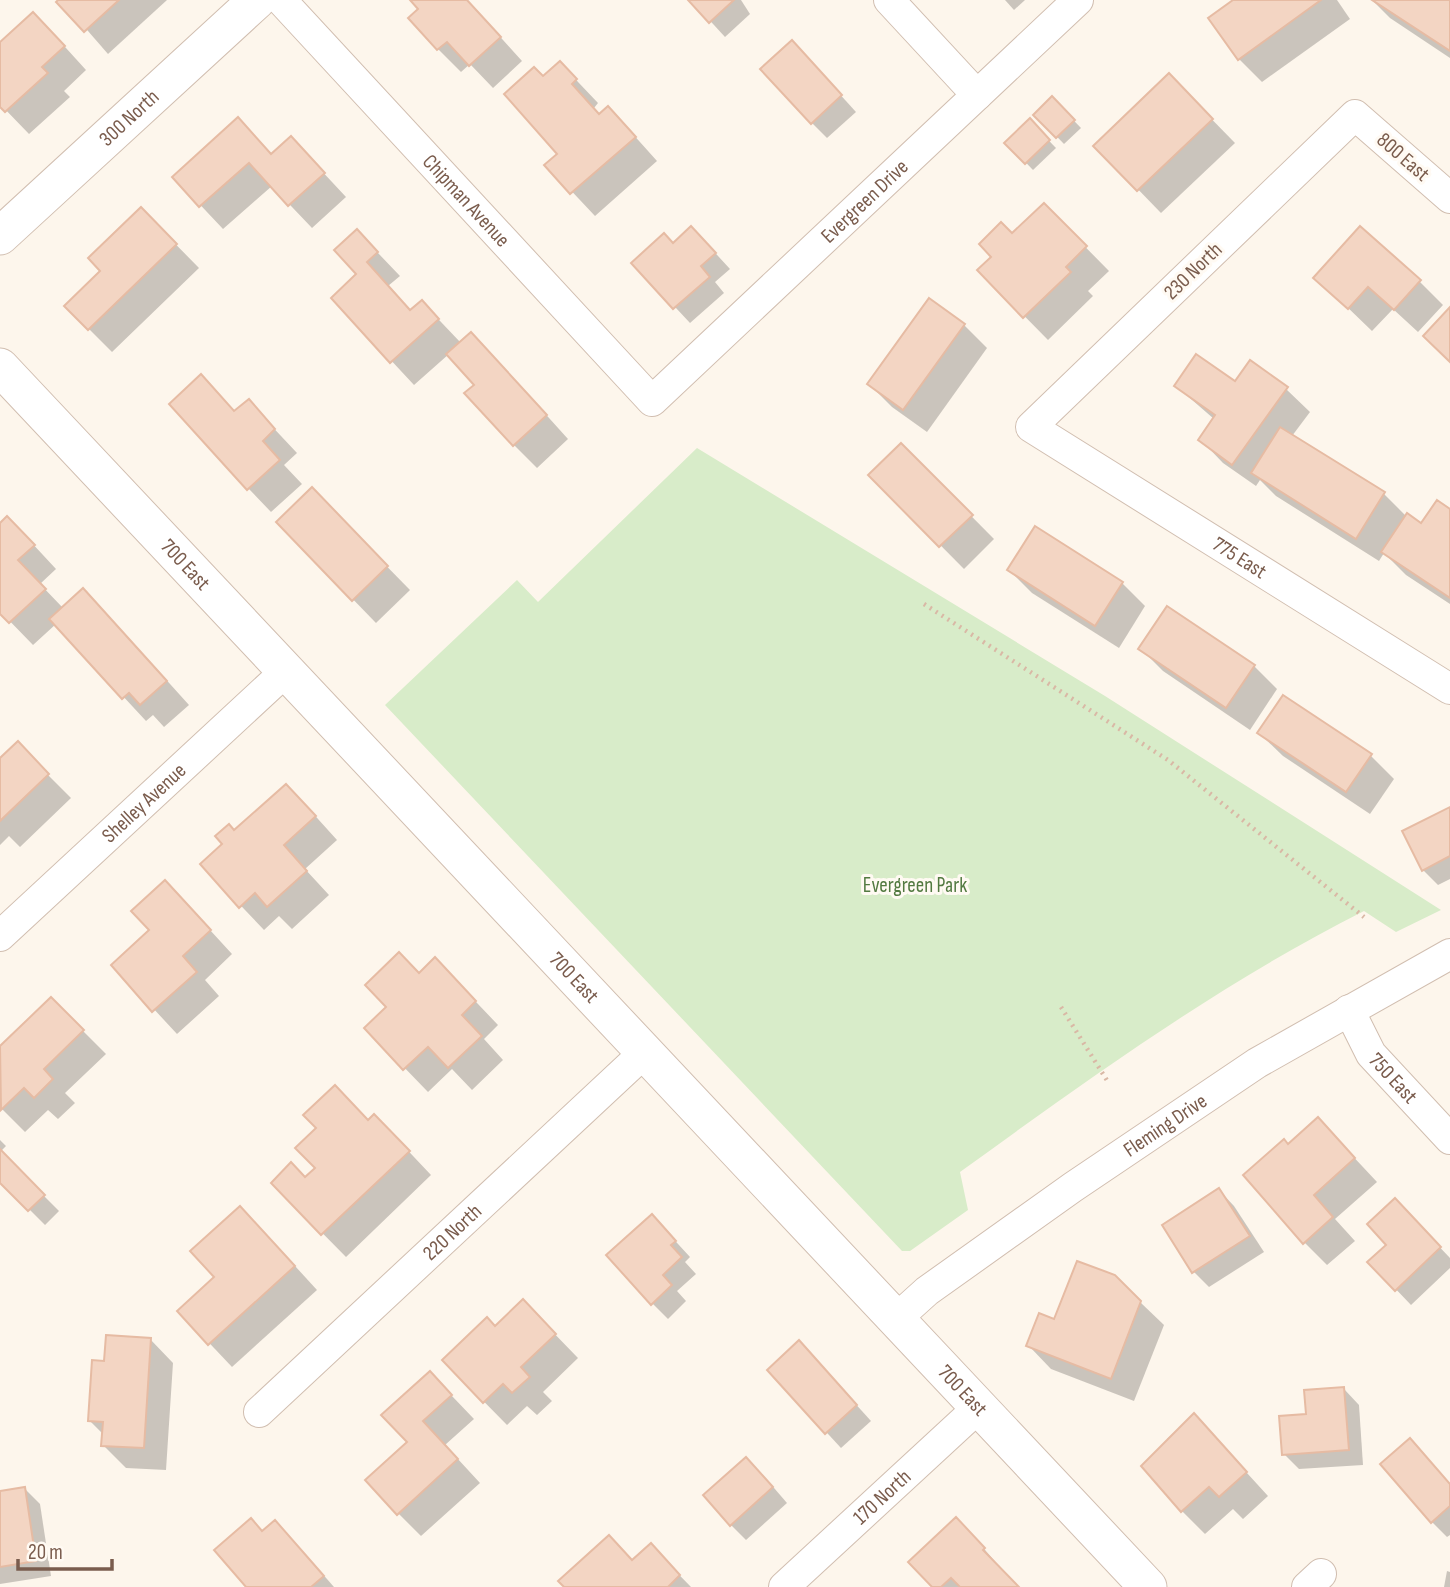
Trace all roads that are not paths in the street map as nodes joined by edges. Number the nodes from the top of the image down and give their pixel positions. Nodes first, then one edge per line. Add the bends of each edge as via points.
1 (257, 0) edge
2 (281, 0) edge
3 (889, 0) edge
4 (1078, 0) edge
5 (977, 95) junction
6 (1355, 115) joint
7 (1450, 198) edge
8 (0, 236) edge
9 (0, 367) edge
10 (652, 401) joint
11 (1031, 427) joint
12 (286, 671) junction
13 (1450, 690) edge
14 (0, 936) edge
15 (1450, 954) edge
16 (1349, 1010) junction
17 (645, 1052) junction
18 (1450, 1139) edge
19 (896, 1319) junction
20 (979, 1407) junction
21 (259, 1412) dead end
22 (784, 1587) edge
23 (1148, 1587) edge

1 - 8 street, 300 North
2 - 10 street, Chipman Avenue
3 - 5 street
4 - 5 street, Evergreen Drive
5 - 10 street, Evergreen Drive
6 - 7 street, 800 East
6 - 11 street, 230 North
9 - 12 street, 700 East
11 - 13 street, 775 East
12 - 14 street, Shelley Avenue
12 - 17 street, 700 East
15 - 16 street, Fleming Drive
16 - 18 street, 750 East via 1371,1054
16 - 19 street, Fleming Drive via 1257,1063 1073,1186
17 - 19 street, 700 East
17 - 21 street, 220 North
19 - 20 street, 700 East
20 - 22 street, 170 North
20 - 23 street, 700 East

